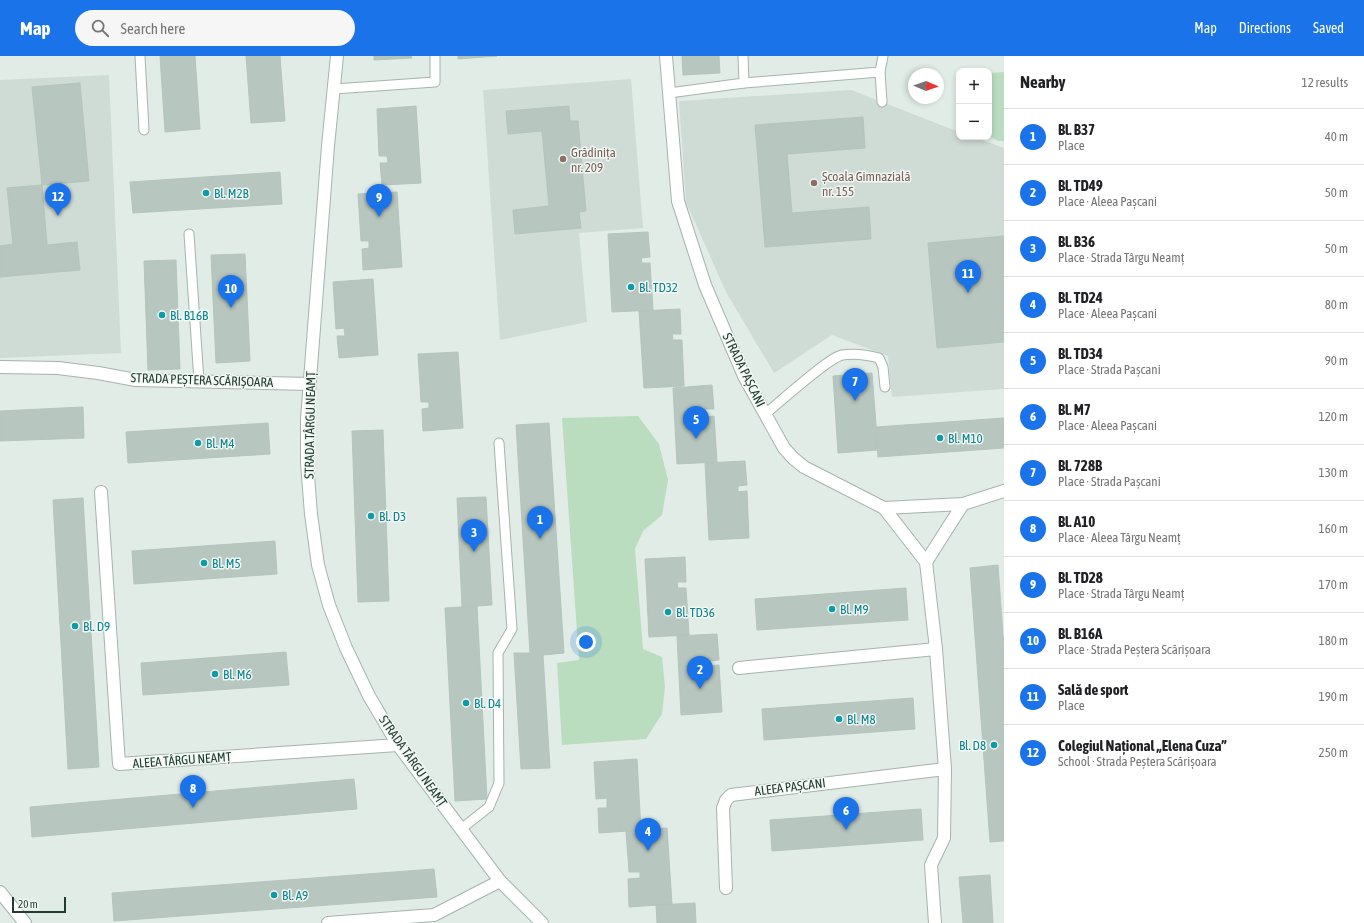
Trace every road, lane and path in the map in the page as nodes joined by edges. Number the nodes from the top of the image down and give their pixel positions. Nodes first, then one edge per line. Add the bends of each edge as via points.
1 (140, 56) edge
2 (337, 56) edge
3 (435, 56) edge
4 (666, 56) edge
5 (743, 56) edge
6 (883, 56) edge
7 (880, 72) junction
8 (744, 83) junction
9 (334, 89) junction
10 (669, 93) junction
11 (882, 102) dead end
12 (144, 130) dead end
13 (189, 234) dead end
14 (0, 367) edge
15 (199, 381) junction
16 (310, 384) junction
17 (885, 387) dead end
18 (765, 414) junction
19 (499, 443) dead end
20 (1004, 491) edge
21 (101, 492) dead end
22 (963, 504) junction
23 (884, 508) junction
24 (926, 562) junction
25 (936, 649) junction
26 (739, 668) dead end
27 (398, 746) junction
28 (945, 769) junction
29 (461, 829) junction
30 (500, 881) junction
31 (726, 888) dead end
32 (0, 892) edge
33 (25, 923) edge
34 (328, 923) edge
35 (542, 923) edge
36 (935, 923) edge

1 - 12 lane
2 - 9 street, STRADA TÂRGU NEAMȚ
3 - 9 lane via 436,82
4 - 10 street, STRADA PAȘCANI
5 - 8 lane
6 - 7 lane
7 - 8 lane
7 - 11 lane
8 - 10 lane
9 - 16 street, STRADA TÂRGU NEAMȚ
10 - 18 street, STRADA PAȘCANI via 678,201 705,285 744,376
13 - 15 lane
14 - 15 street, STRADA PEȘTERA SCĂRIȘOARA via 58,368 136,380
15 - 16 street, STRADA PEȘTERA SCĂRIȘOARA
16 - 27 street, STRADA TÂRGU NEAMȚ via 307,463 318,565 329,605 346,648 369,696
17 - 18 lane via 883,367 879,358 869,355 841,355
18 - 23 street, STRADA PAȘCANI via 784,448 804,467
19 - 29 lane via 512,629 498,653 498,783 489,808
20 - 22 street, STRADA PAȘCANI
21 - 27 street, ALEEA TÂRGU NEAMȚ via 119,764
22 - 23 street, STRADA PAȘCANI
22 - 24 street
23 - 24 street
24 - 25 street
25 - 26 street
25 - 28 street
27 - 29 street, STRADA TÂRGU NEAMȚ
28 - 31 street, ALEEA PAȘCANI via 731,795 722,808
28 - 36 street via 944,838 931,865
29 - 30 street, STRADA TÂRGU NEAMȚ
30 - 34 street via 434,915
30 - 35 street, STRADA TÂRGU NEAMȚ
32 - 33 street

